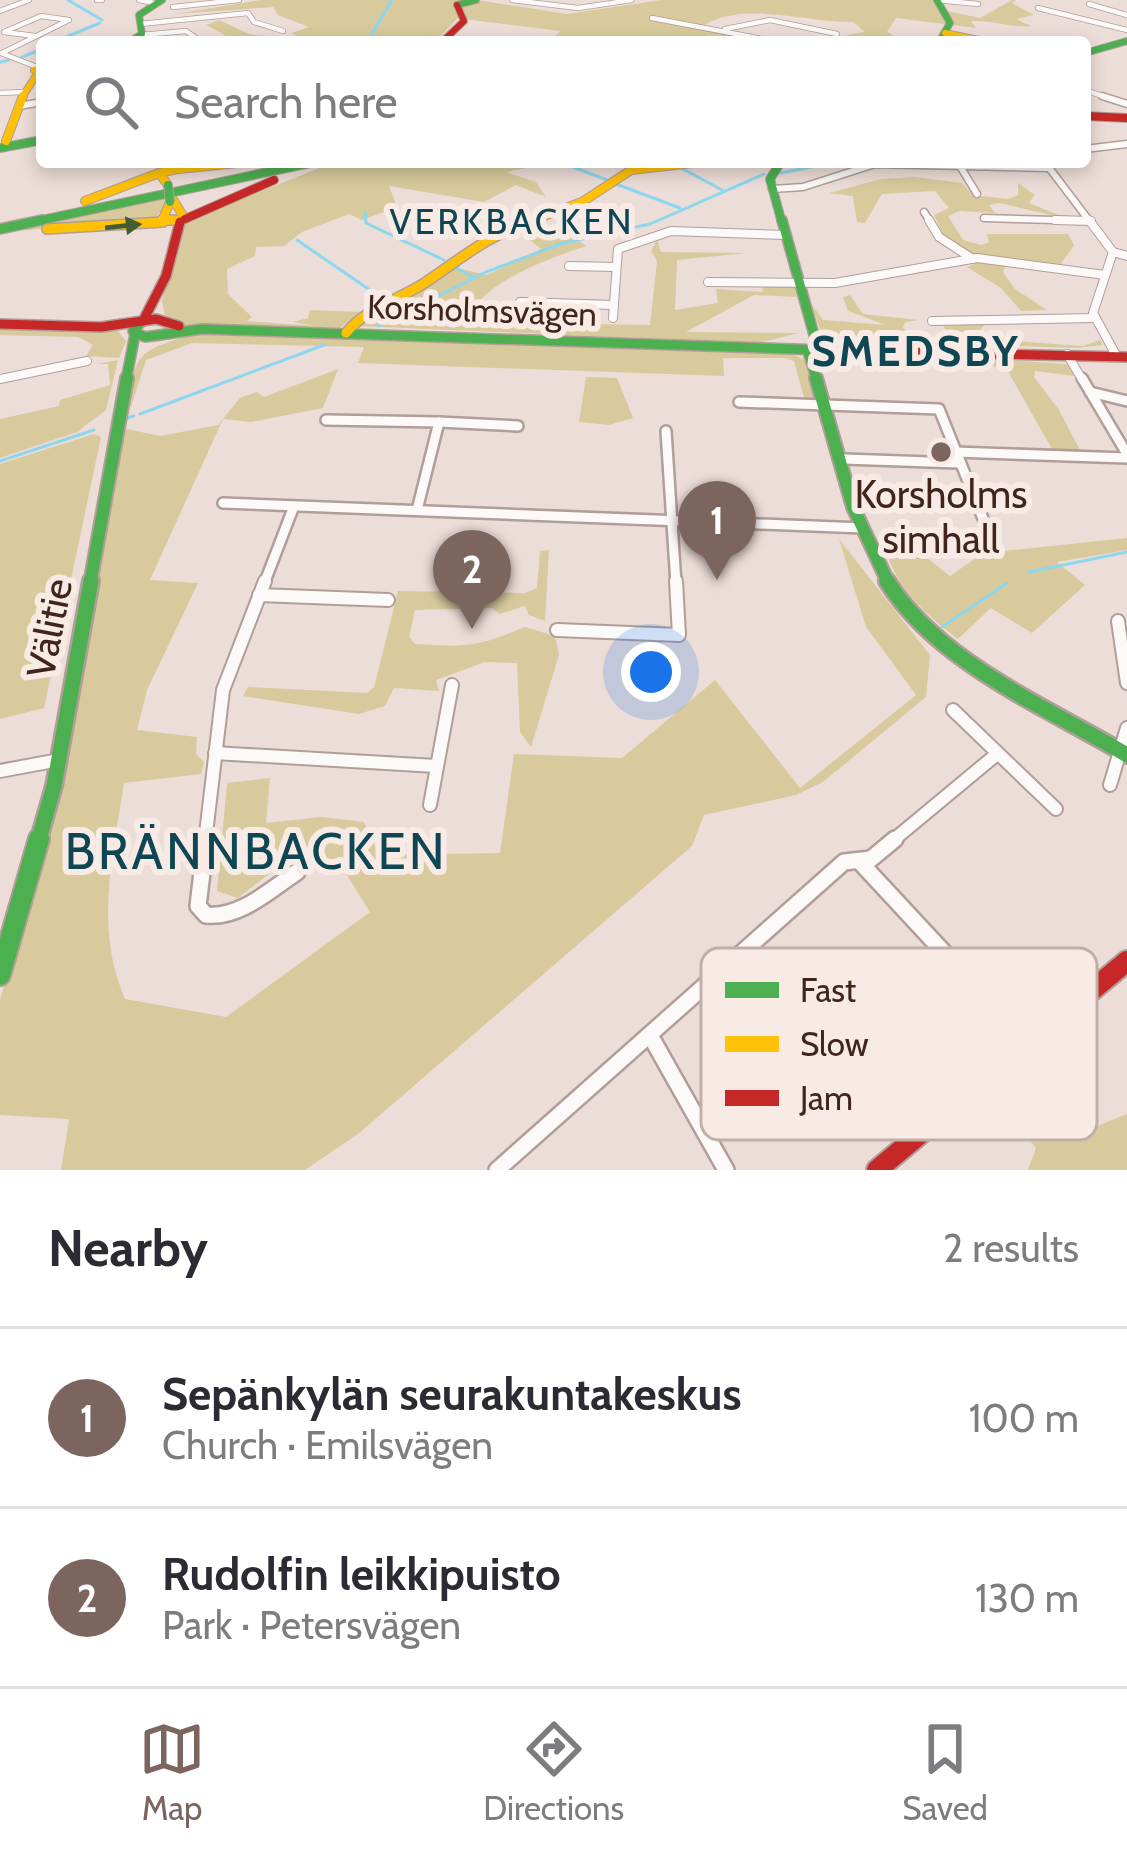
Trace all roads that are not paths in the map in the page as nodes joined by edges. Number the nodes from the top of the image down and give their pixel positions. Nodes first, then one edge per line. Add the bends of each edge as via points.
1 (239, 0) edge
2 (476, 0) edge
3 (512, 0) edge
4 (632, 0) edge
5 (937, 0) edge
6 (26, 2) edge
7 (157, 2) edge
8 (204, 2) edge
9 (450, 3) edge
10 (978, 4) dead end
11 (1089, 4) dead end
12 (0, 7) edge
13 (1037, 8) dead end
14 (1127, 15) edge
15 (652, 18) dead end
16 (725, 29) junction
17 (1127, 30) edge
18 (283, 31) dead end
19 (137, 34) edge
20 (837, 34) dead end
21 (34, 36) junction
22 (193, 36) edge
23 (448, 36) edge
24 (754, 36) edge
25 (943, 36) edge
26 (1127, 40) edge
27 (1091, 51) edge
28 (1, 53) edge
29 (36, 67) edge
30 (36, 76) edge
31 (1091, 92) edge
32 (0, 93) edge
33 (22, 99) junction
34 (36, 101) edge
35 (1127, 104) edge
36 (1091, 115) edge
37 (1127, 117) edge
38 (36, 141) edge
39 (1127, 144) edge
40 (4, 146) edge
41 (1091, 148) edge
42 (201, 168) edge
43 (269, 168) edge
44 (286, 168) edge
45 (315, 168) edge
46 (627, 168) edge
47 (776, 168) edge
48 (863, 168) edge
49 (961, 168) edge
50 (1049, 168) edge
51 (170, 172) edge
52 (772, 189) junction
53 (977, 194) dead end
54 (924, 212) dead end
55 (984, 218) dead end
56 (1091, 221) junction
57 (174, 224) junction
58 (0, 227) edge
59 (786, 235) junction
60 (1113, 252) junction
61 (1127, 256) edge
62 (973, 259) junction
63 (569, 266) dead end
64 (616, 267) junction
65 (1105, 274) junction
66 (708, 282) dead end
67 (798, 285) junction
68 (520, 302) dead end
69 (155, 304) junction
70 (614, 304) junction
71 (613, 318) dead end
72 (1094, 318) junction
73 (932, 321) dead end
74 (1, 324) edge
75 (161, 327) junction
76 (138, 328) junction
77 (346, 333) junction
78 (812, 344) junction
79 (1067, 354) junction
80 (1121, 354) edge
81 (132, 360) junction
82 (87, 362) dead end
83 (0, 379) edge
84 (1090, 392) junction
85 (1127, 400) edge
86 (739, 402) dead end
87 (825, 404) junction
88 (326, 419) dead end
89 (439, 422) junction
90 (518, 426) dead end
91 (666, 430) dead end
92 (1127, 456) edge
93 (957, 458) junction
94 (844, 459) junction
95 (223, 502) dead end
96 (294, 506) junction
97 (417, 510) junction
98 (671, 520) junction
99 (863, 528) junction
100 (988, 531) dead end
101 (259, 595) junction
102 (388, 600) dead end
103 (1118, 621) dead end
104 (557, 630) dead end
105 (1127, 683) edge
106 (452, 686) dead end
107 (953, 710) dead end
108 (1127, 728) edge
109 (215, 753) junction
110 (997, 754) junction
111 (1125, 754) edge
112 (58, 760) junction
113 (436, 766) junction
114 (0, 771) edge
115 (1110, 785) dead end
116 (430, 805) dead end
117 (1056, 809) dead end
118 (859, 861) junction
119 (297, 872) dead end
120 (749, 948) edge
121 (940, 948) edge
122 (1127, 961) edge
123 (0, 975) edge
124 (1097, 985) edge
125 (701, 992) edge
126 (651, 1037) junction
127 (701, 1126) edge
128 (709, 1140) edge
129 (918, 1140) edge
130 (888, 1167) edge
131 (497, 1170) edge
132 (726, 1170) edge

1 - 8 street
2 - 9 main road
3 - 4 street via 567,8
5 - 10 street
5 - 25 main road via 950,23
6 - 12 street
6 - 12 street
7 - 8 street
7 - 19 main road via 139,16
9 - 23 main road via 464,21
11 - 14 street
13 - 17 street
15 - 16 street
16 - 20 street via 770,20
16 - 24 street
18 - 19 street via 248,13
19 - 22 street
21 - 21 street via 4,32 41,16 69,20
21 - 28 street
26 - 27 main road
28 - 29 street
30 - 33 main road
31 - 35 street
32 - 33 street
33 - 34 street
33 - 40 main road
36 - 37 main road
38 - 40 main road
39 - 41 street
42 - 51 main road
43 - 58 main road
44 - 58 main road
45 - 57 main road
46 - 77 main road via 582,202 470,245 423,284 365,311
47 - 52 main road
48 - 52 street
49 - 53 street
50 - 56 street
51 - 57 main road, Välitie, bridge
51 - 58 main road
52 - 59 main road
54 - 62 street via 939,237
55 - 56 street
56 - 60 street
58 -> 57 main road
57 - 69 main road, Välitie
59 - 64 street via 671,231 618,249
59 - 67 main road
60 - 61 street
60 - 65 street
62 - 65 street
62 - 67 street
63 - 64 street
64 - 70 street
65 - 72 street
66 - 67 street
67 - 78 main road
68 - 70 street
69 - 75 main road
69 - 76 main road, Välitie
70 - 71 street
72 - 73 street
72 - 80 street
74 - 76 main road, Korsholmsvägen
75 - 76 main road, Korsholmsvägen
75 - 77 main road, Korsholmsvägen
75 - 81 main road
76 - 81 main road, Välitie
77 - 78 main road, Korsholmsvägen
78 - 79 main road, Korsholmsvägen
78 - 87 main road
79 - 80 main road, Korsholmsvägen
79 - 84 street
81 - 112 main road, Välitie
82 - 83 street
84 - 85 street
84 - 92 street
86 - 87 street
87 - 93 street via 939,409
87 - 94 main road
88 - 89 street
89 - 90 street
89 - 97 street
91 - 98 street
92 - 93 street
93 - 94 street
93 - 100 street
94 - 99 main road
95 - 96 street
96 - 97 street
96 - 101 street
97 - 98 street
98 - 99 street
98 - 104 street via 679,635
99 - 111 main road via 883,577 933,630
101 - 102 street
101 - 109 street via 223,690
103 - 105 street
106 - 113 street
107 - 110 street
108 - 111 street
109 - 113 street
109 - 119 street via 199,906 221,917
110 - 117 street
110 - 118 street
111 - 115 street
112 - 114 street
112 - 123 main road, Välitie
113 - 116 street
118 - 120 street via 844,862
118 - 121 street
122 - 124 main road
125 - 126 street
126 - 127 street
126 - 131 street
128 - 132 street
129 - 130 main road

